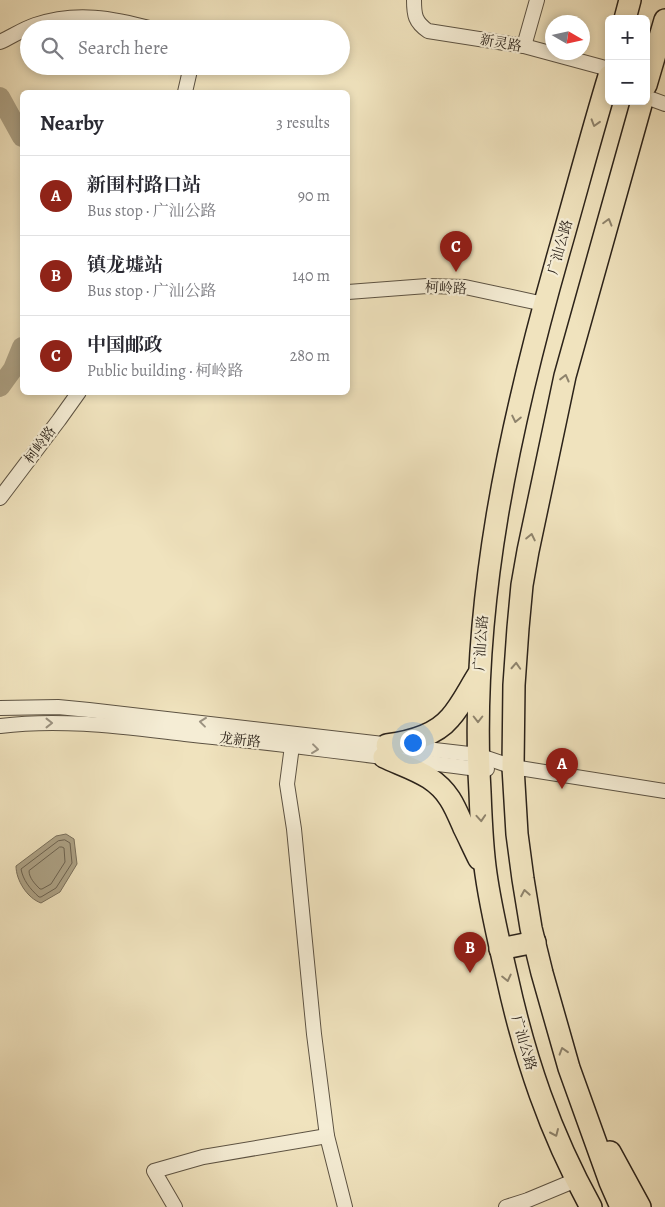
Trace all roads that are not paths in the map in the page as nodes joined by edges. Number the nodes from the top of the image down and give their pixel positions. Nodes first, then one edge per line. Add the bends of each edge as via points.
1 (414, 0) edge
2 (537, 0) edge
3 (630, 0) edge
4 (626, 15) edge
5 (55, 20) edge
6 (121, 20) edge
7 (665, 20) edge
8 (20, 32) edge
9 (0, 42) edge
10 (524, 46) junction
11 (605, 68) edge
12 (650, 71) edge
13 (189, 75) edge
14 (185, 90) edge
15 (605, 90) edge
16 (650, 98) edge
17 (665, 104) edge
18 (641, 105) edge
19 (350, 292) edge
20 (544, 304) junction
21 (77, 395) edge
22 (0, 498) edge
23 (488, 579) junction
24 (522, 585) junction
25 (479, 673) junction
26 (0, 708) edge
27 (0, 726) edge
28 (292, 746) junction
29 (385, 751) junction
30 (478, 762) junction
31 (513, 767) junction
32 (665, 791) edge
33 (485, 872) junction
34 (535, 942) junction
35 (500, 949) junction
36 (580, 1097) junction
37 (326, 1136) junction
38 (576, 1180) junction
39 (538, 1202) edge
40 (175, 1207) edge
41 (345, 1207) edge
42 (506, 1207) edge
43 (584, 1207) edge
44 (591, 1207) edge
45 (621, 1207) edge
46 (640, 1207) edge

1 - 10 street, 新灵路 via 416,19 428,31
2 - 10 street
3 - 4 highway
5 - 6 street via 89,16
7 - 12 highway
8 - 9 street
10 - 11 street, 新灵路
13 - 14 street
15 -> 20 highway, 广汕公路
16 - 17 street
24 -> 18 highway via 565,376
19 - 20 street, 柯岭路 via 427,286 465,287
20 -> 23 highway, 广汕公路 via 501,492
21 - 22 street, 柯岭路
23 - 24 highway
23 - 25 highway, 广汕公路
31 -> 24 highway via 514,685
25 - 29 highway via 450,719 429,734
25 -> 30 highway, 广汕公路
29 -> 26 street, 龙新路 via 89,710
27 -> 28 street, 龙新路 via 23,723 108,726
28 -> 29 street, 龙新路
28 - 37 street via 287,784
29 - 30 street, 龙新路
29 - 33 highway via 431,780 450,798
30 - 31 street, 龙新路
30 -> 33 highway, 广汕公路
31 - 32 street, 龙新路
34 -> 31 highway via 517,834
33 - 35 highway, 广汕公路
34 - 35 highway
36 -> 34 highway via 557,1029
35 -> 38 highway, 广汕公路 via 534,1078
36 - 45 highway
36 - 46 highway
37 - 40 street via 204,1157 154,1171
37 - 41 street
38 - 39 street
38 - 43 highway
38 - 44 highway, 广汕公路
39 - 42 street

